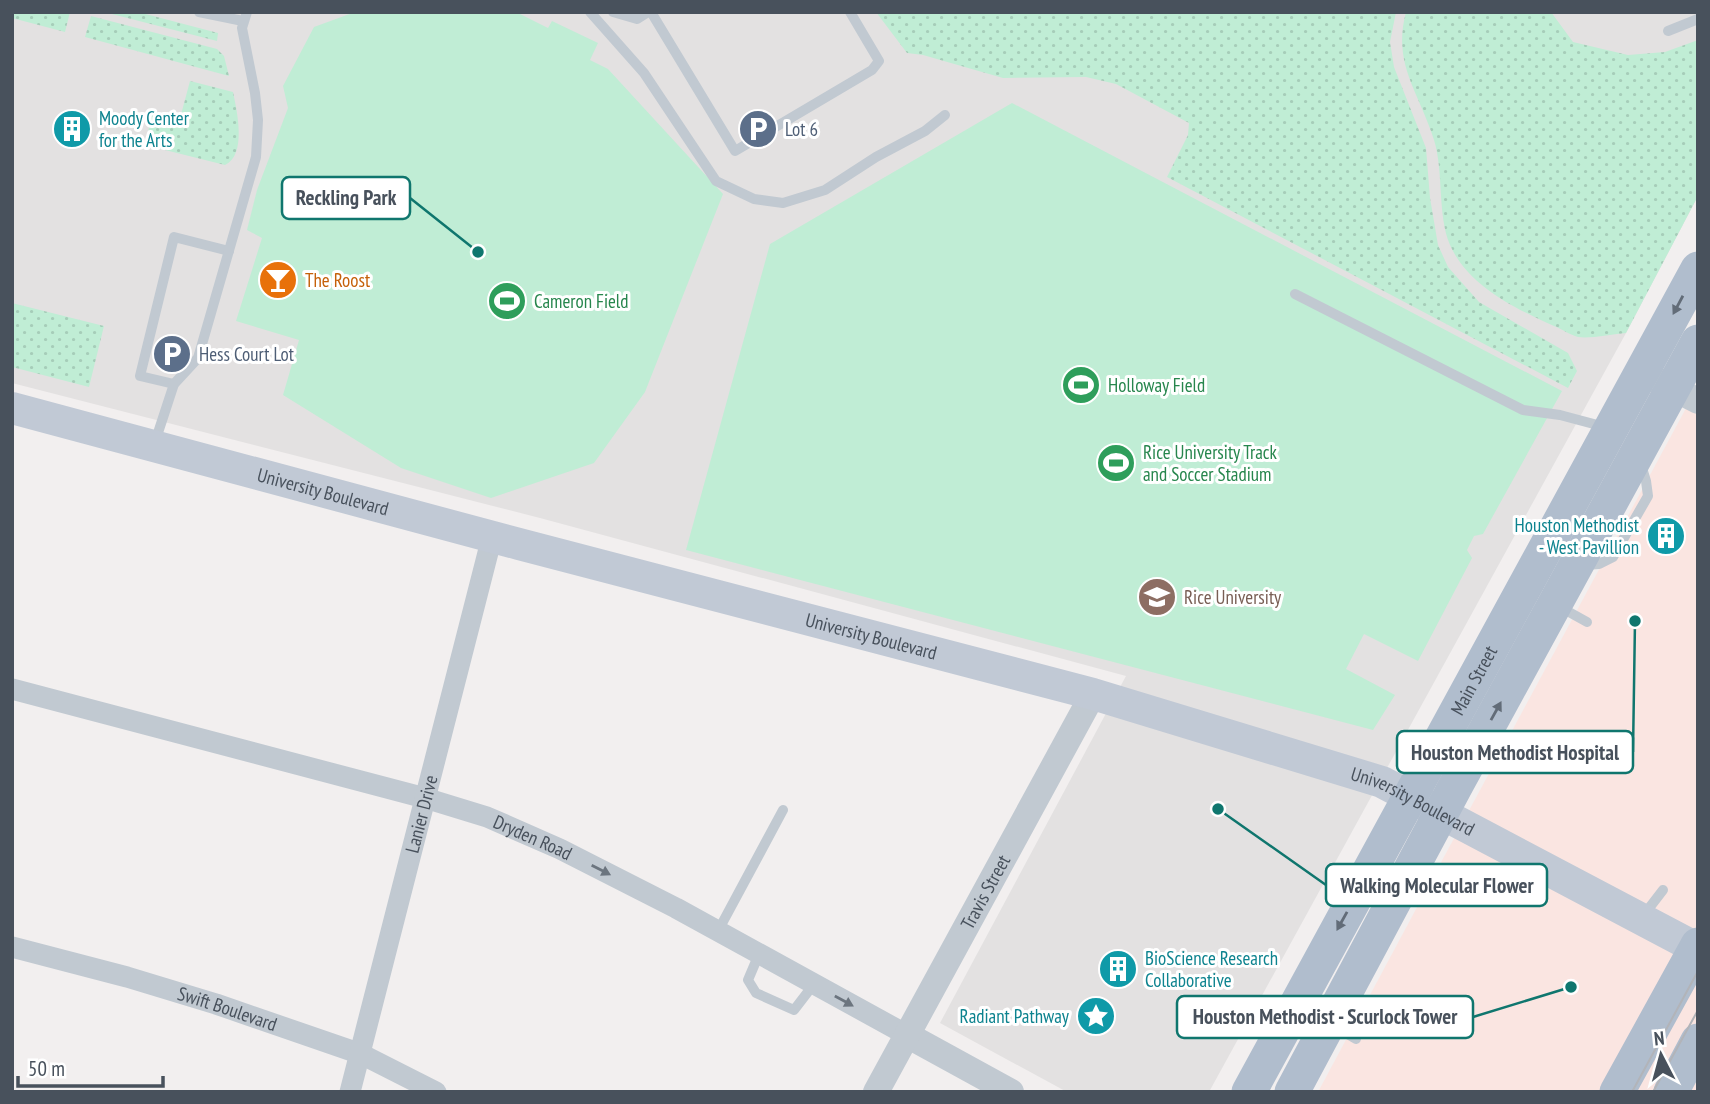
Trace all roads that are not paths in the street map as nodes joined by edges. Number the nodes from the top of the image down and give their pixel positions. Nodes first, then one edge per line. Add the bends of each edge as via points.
1 (199, 12) edge
2 (590, 12) edge
3 (613, 12) edge
4 (650, 12) edge
5 (849, 12) edge
6 (245, 17) edge
7 (1698, 19) edge
8 (1668, 31) dead end
9 (946, 115) dead end
10 (229, 250) junction
11 (1698, 269) edge
12 (1295, 294) dead end
13 (1695, 354) edge
14 (1650, 356) junction
15 (174, 384) junction
16 (1685, 394) edge
17 (12, 408) edge
18 (1610, 431) junction
19 (154, 446) junction
20 (492, 537) junction
21 (1554, 604) junction
22 (1587, 622) dead end
23 (12, 689) edge
24 (1093, 694) junction
25 (1410, 797) junction
26 (425, 798) junction
27 (783, 810) dead end
28 (1440, 814) junction
29 (1663, 890) dead end
30 (1641, 920) junction
31 (718, 931) junction
32 (12, 947) edge
33 (1697, 947) edge
34 (759, 954) junction
35 (814, 984) junction
36 (907, 1035) junction
37 (1698, 1041) edge
38 (362, 1054) junction
39 (351, 1092) edge
40 (436, 1092) edge
41 (876, 1092) edge
42 (1011, 1092) edge
43 (1250, 1092) edge
44 (1292, 1092) edge
45 (1617, 1092) edge
46 (1671, 1092) edge

1 - 6 lane
2 - 9 lane via 644,72 716,181 754,199 783,202 825,190
3 - 4 lane via 637,19
4 - 5 lane via 736,151 872,71 879,61
6 - 10 lane via 243,39 256,93 256,157
7 - 8 lane
10 - 15 lane via 198,358
10 - 15 lane via 174,237 140,376
11 -> 14 main road, Main Street
12 - 18 lane via 1523,410 1603,425
13 - 14 street
13 - 16 main road, Main Street
14 - 16 street
14 - 18 main road, Main Street
15 - 19 lane
16 - 21 main road, Main Street via 1637,453
17 - 19 main road, University Boulevard
18 - 25 main road, Main Street
19 - 20 main road, University Boulevard
20 - 24 main road, University Boulevard
20 - 26 street, Lanier Drive
21 - 22 lane
28 -> 21 main road, Main Street
23 - 26 street, Dryden Road
24 - 25 main road, University Boulevard via 1382,782
24 - 36 street, Travis Street
25 - 28 main road, University Boulevard
25 -> 43 main road, Main Street
26 -> 31 street, Dryden Road via 487,817 560,849
26 - 38 street, Lanier Drive
27 - 31 lane
28 - 30 main road, University Boulevard via 1509,866
28 - 44 main road, Main Street via 1342,1031
29 - 30 lane
30 - 33 main road, University Boulevard
31 - 34 street, Dryden Road
32 - 38 street, Swift Boulevard via 216,1004
33 - 45 main road
34 - 35 street, Dryden Road
34 - 35 lane via 748,980 756,993 794,1010
35 -> 36 street, Dryden Road
36 - 41 street, Travis Street
36 - 42 street, Dryden Road
37 - 46 main road
38 - 39 street, Lanier Drive
38 - 40 street, Swift Boulevard

